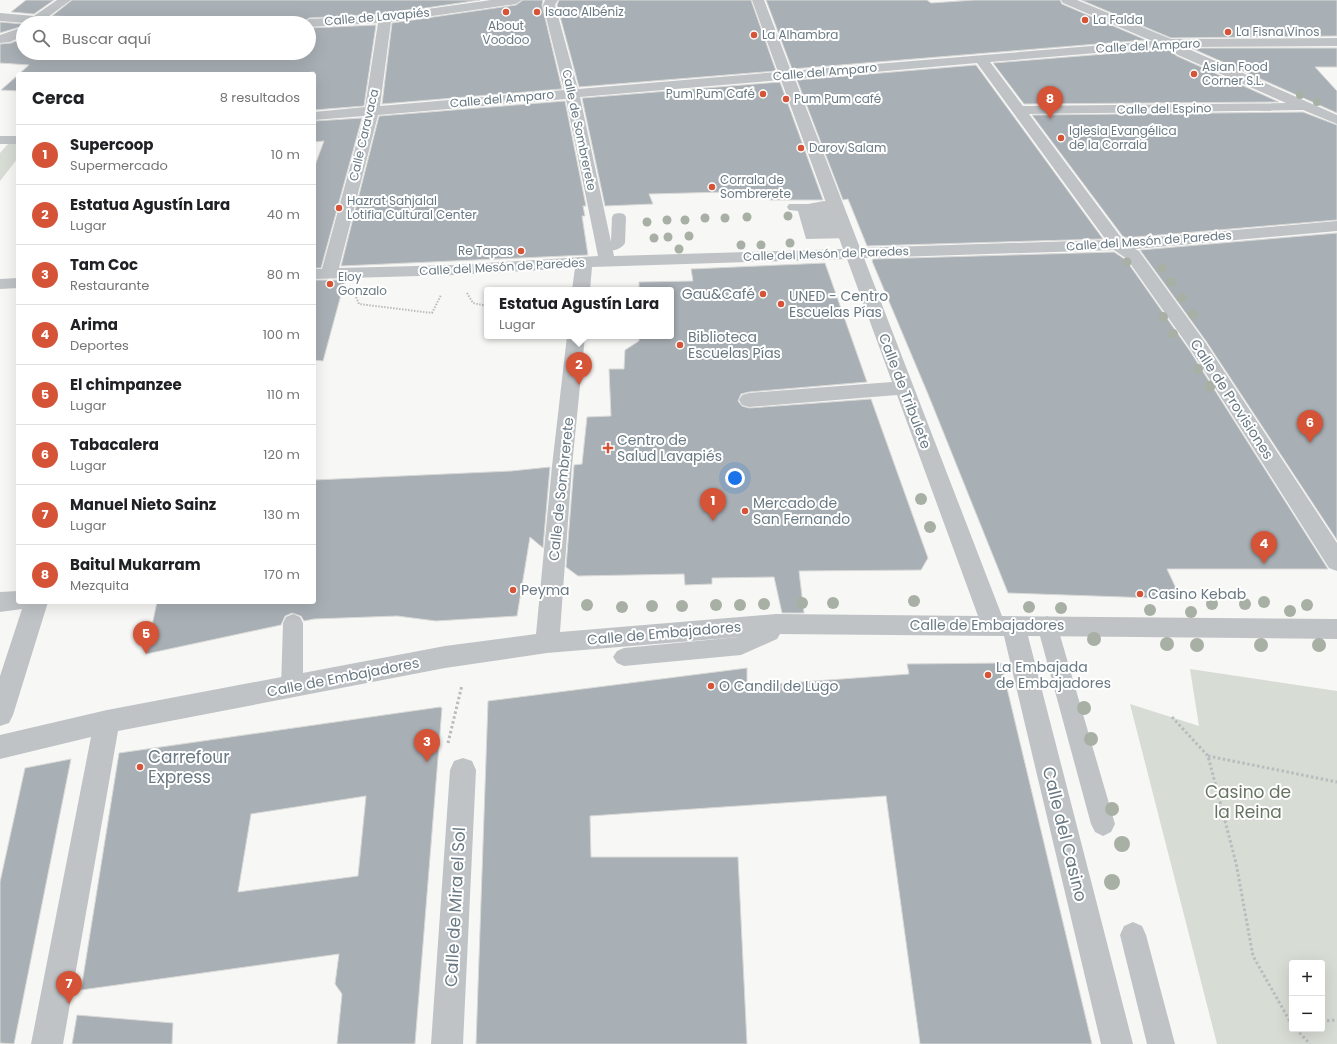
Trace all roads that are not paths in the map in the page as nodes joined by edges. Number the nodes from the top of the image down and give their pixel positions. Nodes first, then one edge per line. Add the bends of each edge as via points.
1 (65, 0) edge
2 (516, 0) edge
3 (552, 0) edge
4 (758, 0) edge
5 (1067, 0) edge
6 (42, 16) edge
7 (0, 17) edge
8 (16, 19) edge
9 (385, 19) junction
10 (316, 23) edge
11 (16, 34) edge
12 (0, 39) edge
13 (1337, 42) edge
14 (1169, 43) junction
15 (981, 59) junction
16 (786, 75) junction
17 (572, 93) junction
18 (1307, 107) junction
19 (1020, 110) junction
20 (372, 111) junction
21 (316, 116) edge
22 (1337, 120) edge
23 (0, 140) edge
24 (16, 140) edge
25 (794, 207) dead end
26 (619, 217) dead end
27 (1337, 226) edge
28 (846, 235) junction
29 (1118, 245) junction
30 (854, 253) junction
31 (606, 255) junction
32 (584, 264) junction
33 (321, 274) edge
34 (16, 283) edge
35 (0, 284) edge
36 (581, 287) edge
37 (576, 339) edge
38 (904, 388) junction
39 (749, 400) dead end
40 (1337, 562) edge
41 (16, 601) edge
42 (0, 602) edge
43 (35, 604) edge
44 (293, 623) dead end
45 (776, 624) junction
46 (1003, 625) junction
47 (1047, 625) junction
48 (1337, 629) edge
49 (546, 642) junction
50 (624, 657) dead end
51 (292, 686) junction
52 (0, 715) edge
53 (108, 722) junction
54 (0, 746) edge
55 (463, 770) dead end
56 (1103, 824) dead end
57 (1133, 935) dead end
58 (47, 1044) edge
59 (447, 1044) edge
60 (1117, 1044) edge
61 (1161, 1044) edge

1 - 6 street
2 - 9 street, Calle de Lavapiés
3 - 17 street, Calle de Sombrerete via 549,6
4 - 16 street, Calle de Tribulete
5 - 14 street
7 - 8 street
9 - 10 street, Calle de Lavapiés
9 - 20 street, Calle Caravaca
11 - 12 street
13 - 14 street, Calle del Amparo
14 - 15 street, Calle del Amparo
14 - 18 street via 1183,52
15 - 16 street, Calle del Amparo via 895,63
15 - 19 street, Calle de Provisiones
16 - 17 street, Calle del Amparo
16 - 28 street, Calle de Tribulete
17 - 20 street, Calle del Amparo
17 - 31 street, Calle de Sombrerete
18 - 19 street, Calle del Espino
18 - 22 street
19 - 29 street, Calle de Provisiones
20 - 21 street, Calle del Amparo
20 - 33 street, Calle Caravaca
23 - 24 street
25 - 28 lane via 804,207 811,236 823,235 814,206 819,205 824,205 833,235
26 - 31 lane via 618,243
27 - 29 street, Calle del Mesón de Paredes
28 - 30 street, Calle de Tribulete
29 - 30 street, Calle del Mesón de Paredes
29 - 40 street, Calle de Provisiones via 1133,255 1198,346
30 - 31 street, Calle del Mesón de Paredes
30 - 38 street, Calle de Tribulete
31 - 32 street, Calle del Mesón de Paredes
32 - 33 street, Calle del Mesón de Paredes
32 - 36 street
34 - 35 street
37 - 49 street, Calle de Sombrerete
38 - 39 street
38 - 46 street, Calle de Tribulete
41 - 42 street
43 - 52 street
44 - 51 lane
45 - 46 street, Calle de Embajadores
45 - 49 street, Calle de Embajadores
45 - 50 lane via 770,633 741,646
46 - 47 street, Calle de Embajadores
46 - 60 street, Calle del Casino
47 - 48 street, Calle de Embajadores
47 - 56 lane
49 - 51 street, Calle de Embajadores via 445,657
51 - 53 street, Calle de Embajadores
53 - 54 street, Calle de Embajadores
53 - 58 street
55 - 59 street, Calle de Mira el Sol
57 - 61 lane

